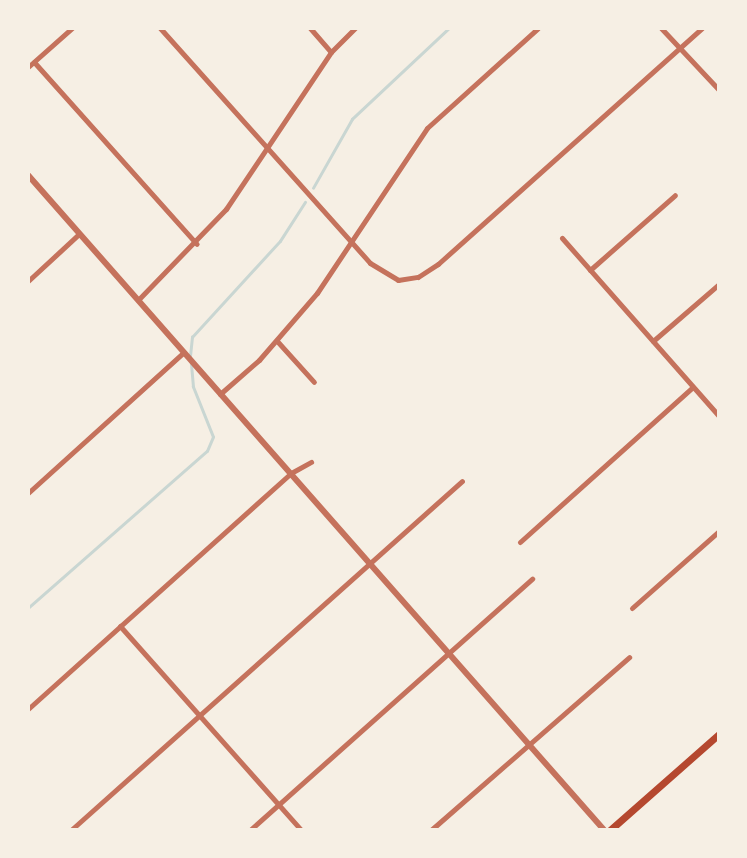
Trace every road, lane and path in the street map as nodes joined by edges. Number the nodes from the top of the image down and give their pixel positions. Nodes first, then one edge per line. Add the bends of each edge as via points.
1 (72, 28) edge
2 (160, 28) edge
3 (310, 28) edge
4 (355, 28) edge
5 (538, 28) edge
6 (661, 28) edge
7 (702, 28) edge
8 (680, 47) junction
9 (331, 52) junction
10 (34, 62) junction
11 (28, 67) edge
12 (719, 90) edge
13 (265, 145) junction
14 (28, 175) edge
15 (675, 195) dead end
16 (79, 234) junction
17 (562, 238) dead end
18 (351, 242) junction
19 (197, 244) junction
20 (590, 270) junction
21 (28, 281) edge
22 (719, 284) edge
23 (138, 300) junction
24 (277, 341) junction
25 (653, 341) junction
26 (184, 352) junction
27 (314, 382) dead end
28 (693, 387) junction
29 (220, 394) junction
30 (718, 414) edge
31 (310, 462) dead end
32 (291, 473) junction
33 (463, 481) dead end
34 (28, 493) edge
35 (719, 531) edge
36 (520, 542) dead end
37 (370, 564) junction
38 (532, 579) dead end
39 (632, 608) dead end
40 (120, 626) junction
41 (449, 653) junction
42 (629, 657) dead end
43 (28, 709) edge
44 (199, 716) junction
45 (719, 734) edge
46 (528, 743) junction
47 (278, 805) junction
48 (71, 830) edge
49 (250, 830) edge
50 (301, 830) edge
51 (431, 830) edge
52 (604, 830) edge
53 (610, 830) edge

1 - 10 street
2 - 13 street
3 - 9 street
4 - 9 street
5 - 18 street via 427,128
6 - 8 street
7 - 8 street
8 - 12 street
8 - 18 street via 425,274 408,279 388,276
9 - 13 street
10 - 11 street
10 - 19 street
13 - 18 street
13 - 19 street via 226,209
14 - 16 street
15 - 20 street
16 - 21 street
16 - 23 street
17 - 20 street
18 - 24 street
19 - 23 street
20 - 25 street
22 - 25 street
23 - 26 street
24 - 27 street
24 - 29 street
25 - 28 street
26 - 29 street
26 - 34 street
28 - 30 street
28 - 36 street
29 - 32 street
31 - 32 street
32 - 37 street
32 - 40 street
33 - 37 street
35 - 39 street
37 - 41 street
37 - 44 street
38 - 41 street
40 - 43 street
40 - 44 street
41 - 46 street
41 - 47 street
42 - 46 street
44 - 47 street
44 - 48 street
45 - 53 main road
46 - 51 street
46 - 52 street
47 - 49 street
47 - 50 street

